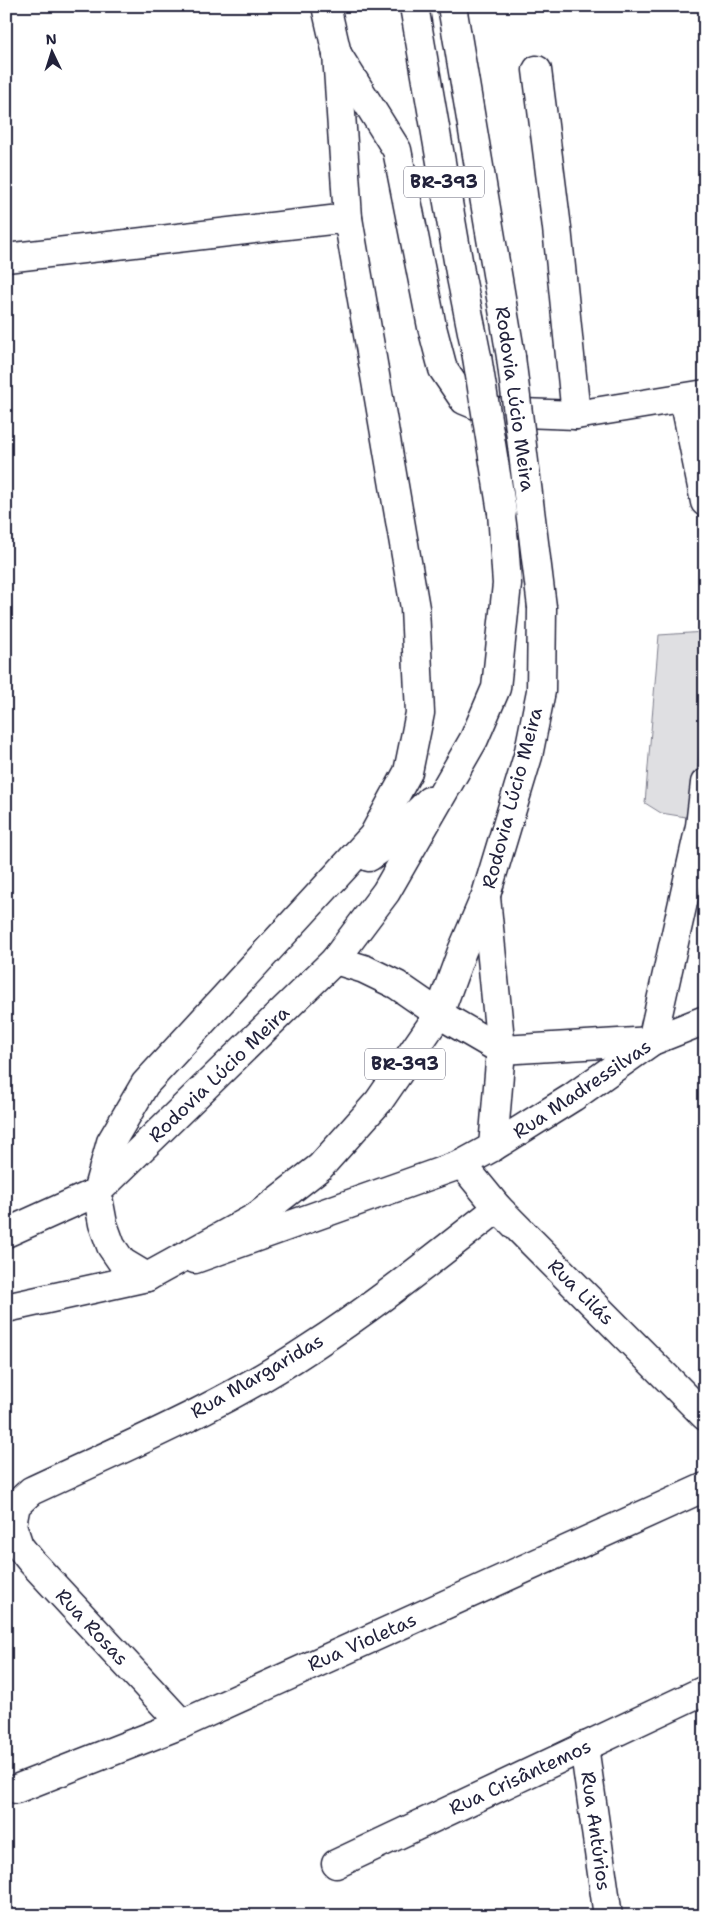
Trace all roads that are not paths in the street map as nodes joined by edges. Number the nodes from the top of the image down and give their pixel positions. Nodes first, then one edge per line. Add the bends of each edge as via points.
1 (326, 6) edge
2 (414, 6) edge
3 (452, 6) edge
4 (337, 54) junction
5 (537, 70) dead end
6 (348, 218) junction
7 (6, 258) edge
8 (694, 396) edge
9 (576, 415) junction
10 (705, 502) edge
11 (474, 739) junction
12 (705, 783) edge
13 (318, 895) junction
14 (486, 895) junction
15 (335, 960) junction
16 (439, 1014) junction
17 (705, 1020) edge
18 (652, 1041) junction
19 (501, 1050) junction
20 (493, 1148) junction
21 (462, 1164) junction
22 (97, 1192) junction
23 (498, 1208) junction
24 (6, 1234) edge
25 (147, 1277) junction
26 (6, 1308) edge
27 (705, 1416) edge
28 (705, 1487) edge
29 (12, 1525) joint
30 (705, 1690) edge
31 (182, 1724) junction
32 (584, 1746) junction
33 (16, 1789) dead end
34 (336, 1864) dead end
35 (608, 1916) edge

1 - 4 main road
2 - 11 main road, Rodovia Lúcio Meira / BR-393, bridge via 502,512 507,584 496,688
3 - 14 main road, Rodovia Lúcio Meira / BR-393, bridge via 511,357 542,608 541,691 528,756
4 - 6 main road
4 - 9 main road via 397,150 443,369 464,400 493,412
5 - 9 main road
6 - 7 main road
6 - 13 main road via 415,608 420,713 408,772 373,836
8 - 9 main road
8 - 10 main road
11 - 13 main road via 426,804 379,850
11 - 15 main road, Rodovia Lúcio Meira / BR-393 via 386,892
12 - 18 main road via 700,826
13 - 22 main road via 145,1084 111,1142
14 - 16 main road, Rodovia Lúcio Meira / BR-393
14 - 19 main road
15 - 16 main road via 397,985
15 - 22 main road, Rodovia Lúcio Meira / BR-393
16 - 19 main road
16 - 25 main road, Rodovia Lúcio Meira / BR-393 via 379,1100 320,1167 256,1217
17 - 18 main road, Rua Madressilvas
18 - 19 main road
18 - 20 main road, Rua Madressilvas
19 - 20 main road
20 - 21 main road, Rua Madressilvas
21 - 23 main road, Rua Lilás
21 - 25 main road, Rua Madressilvas
22 - 24 main road, Rodovia Lúcio Meira / BR-393
22 - 25 main road via 111,1246 122,1262
23 - 27 main road, Rua Lilás
23 - 29 main road, Rua Margaridas via 310,1349 224,1399 31,1492 16,1505
25 - 26 main road, Rodovia Lúcio Meira / BR-393
28 - 31 main road, Rua Violetas
29 - 31 main road, Rua Rosas via 18,1546
30 - 32 main road, Rua Crisântemos
31 - 33 main road, Rua Violetas
32 - 34 main road, Rua Crisântemos
32 - 35 main road, Rua Antúrios

